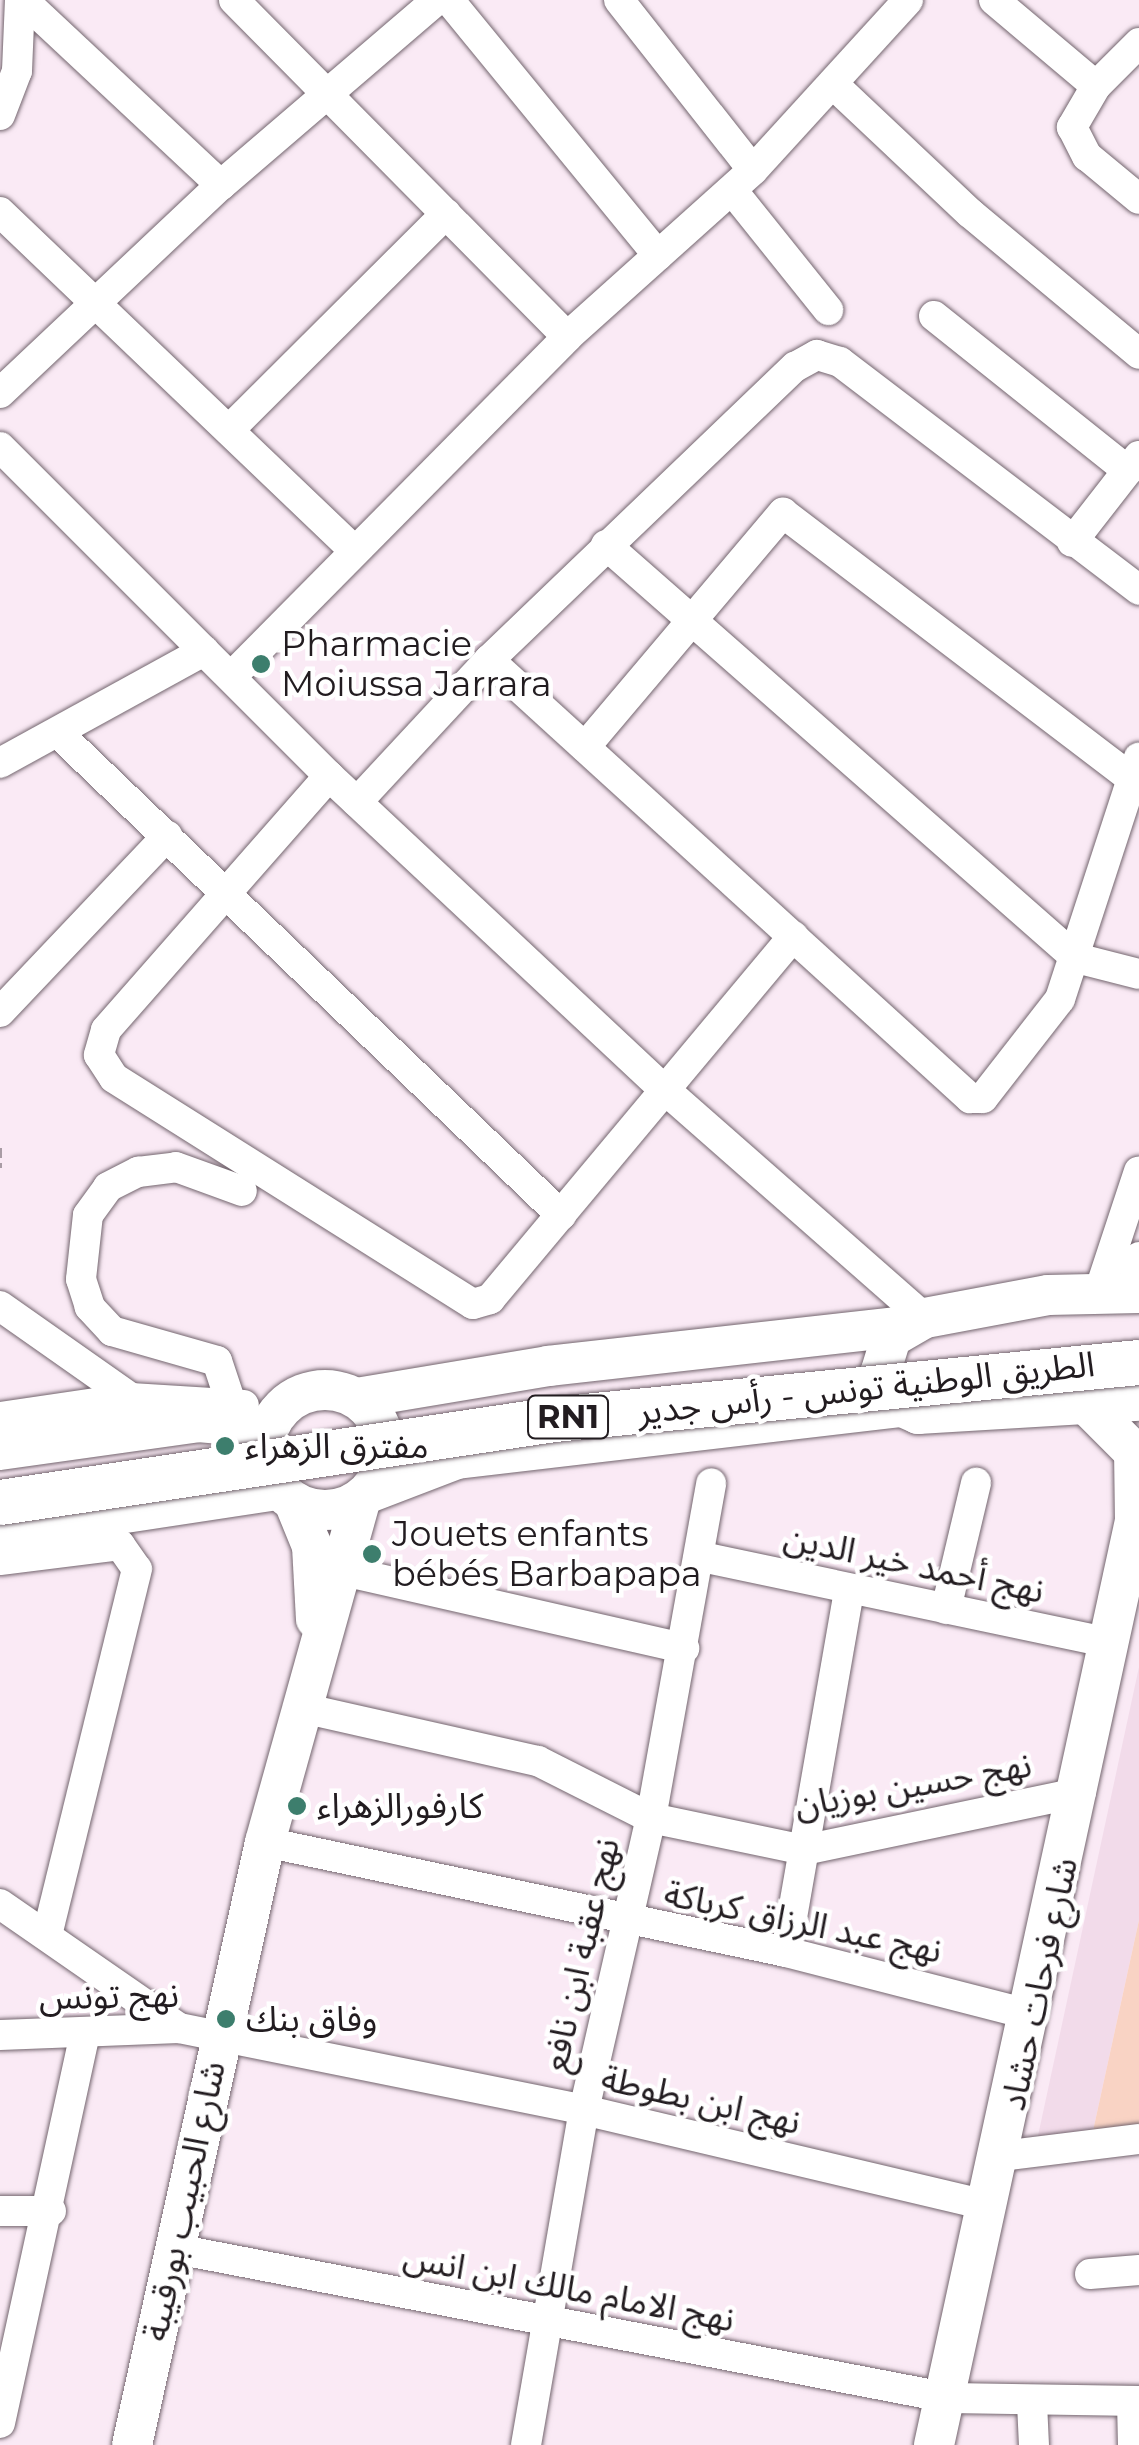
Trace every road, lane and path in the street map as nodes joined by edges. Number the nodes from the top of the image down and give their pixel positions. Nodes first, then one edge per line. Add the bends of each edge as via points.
1 (22, 0) edge
2 (234, 0) edge
3 (437, 0) edge
4 (449, 0) edge
5 (618, 0) edge
6 (908, 0) edge
7 (994, 0) edge
8 (1139, 43) edge
9 (833, 84) junction
10 (1096, 86) junction
11 (323, 94) junction
12 (0, 115) edge
13 (743, 180) junction
14 (221, 185) junction
15 (1139, 198) edge
16 (0, 212) edge
17 (446, 214) junction
18 (658, 255) junction
19 (96, 304) junction
20 (828, 310) dead end
21 (934, 316) dead end
22 (567, 337) junction
23 (1139, 354) edge
24 (0, 394) edge
25 (230, 428) junction
26 (0, 447) edge
27 (1133, 463) edge
28 (1072, 542) junction
29 (606, 545) junction
30 (353, 550) junction
31 (1139, 590) edge
32 (692, 618) junction
33 (204, 651) junction
34 (489, 660) junction
35 (232, 677) junction
36 (58, 732) junction
37 (584, 746) junction
38 (0, 763) edge
39 (1136, 769) edge
40 (329, 776) junction
41 (357, 802) junction
42 (167, 836) junction
43 (228, 894) junction
44 (792, 936) junction
45 (1076, 958) junction
46 (1139, 974) edge
47 (0, 1012) edge
48 (664, 1090) junction
49 (0, 1148) edge
50 (0, 1168) edge
51 (1139, 1172) edge
52 (242, 1191) dead end
53 (561, 1215) junction
54 (1129, 1294) edge
55 (0, 1306) edge
56 (916, 1322) junction
57 (1139, 1362) edge
58 (130, 1398) junction
59 (356, 1398) junction
60 (230, 1400) junction
61 (1139, 1401) edge
62 (1088, 1406) junction
63 (897, 1407) junction
64 (0, 1417) edge
65 (272, 1422) junction
66 (0, 1450) edge
67 (0, 1473) edge
68 (711, 1483) dead end
69 (976, 1483) dead end
70 (287, 1496) junction
71 (364, 1496) junction
72 (0, 1502) edge
73 (1137, 1516) edge
74 (0, 1532) edge
75 (702, 1557) junction
76 (0, 1560) edge
77 (344, 1571) junction
78 (849, 1591) junction
79 (946, 1608) junction
80 (1111, 1643) junction
81 (684, 1648) junction
82 (313, 1668) junction
83 (302, 1708) junction
84 (1080, 1792) junction
85 (651, 1818) junction
86 (265, 1842) junction
87 (804, 1850) junction
88 (0, 1904) edge
89 (628, 1924) junction
90 (48, 1932) junction
91 (786, 1952) junction
92 (1032, 2016) junction
93 (179, 2028) junction
94 (84, 2034) junction
95 (0, 2035) edge
96 (218, 2039) junction
97 (584, 2110) junction
98 (1139, 2139) edge
99 (1001, 2156) junction
100 (989, 2206) junction
101 (0, 2211) edge
102 (51, 2211) junction
103 (176, 2249) junction
104 (1139, 2270) edge
105 (1090, 2274) dead end
106 (552, 2324) junction
107 (949, 2398) junction
108 (1135, 2401) edge
109 (1032, 2404) junction
110 (1, 2413) edge
111 (132, 2445) edge
112 (526, 2445) edge
113 (934, 2445) edge
114 (1034, 2445) edge
115 (1133, 2445) edge

1 - 12 street via 17,71
1 - 14 street
2 - 11 street
3 - 11 street
4 - 18 street
5 - 13 street
6 - 9 street
7 - 10 street
8 - 10 street
9 - 13 street
9 - 23 street via 970,213
10 - 15 street via 1075,115 1073,136
11 - 14 street
11 - 17 street
13 - 18 street
13 - 20 street
14 - 19 street
16 - 19 street
17 - 22 street
17 - 25 street
18 - 22 street
19 - 24 street
19 - 25 street
21 - 27 street
22 - 30 street
25 - 30 street
26 - 33 street
27 - 28 street
28 - 29 street via 824,355 795,366
28 - 31 street
29 - 32 street
29 - 34 street
30 - 35 street
32 - 37 street
32 - 39 street via 774,518 786,514
32 - 45 street
33 - 35 street
33 - 36 street
34 - 37 street
34 - 41 street
35 - 40 street
36 - 38 street
36 - 42 street
37 - 44 street
39 - 45 street
40 - 41 street
40 - 43 street
41 - 48 street
42 - 43 street
42 - 47 street
43 - 53 street
43 - 53 street via 106,1030 98,1045 106,1072 473,1304 490,1299
44 - 45 street via 977,1100 1052,1012
44 - 48 street
45 - 46 street
48 - 53 street
48 - 56 street
49 - 50 path
51 - 54 street
52 - 60 street via 176,1167 138,1172 108,1186 88,1215 81,1280 90,1308 112,1331 216,1361
54 - 56 main road
54 - 67 highway, الطريق الوطنية تونس - رأس جدير / RN1 via 551,1393
55 - 58 street
56 - 59 main road, RN1 via 548,1366
56 - 63 main road via 888,1342 880,1366 883,1391
57 - 72 highway, الطريق الوطنية تونس - رأس جدير / RN1, bridge via 554,1419
58 - 60 street
58 - 64 street
59 - 65 main road, RN1 via 312,1390
59 - 71 main road via 384,1432 380,1475
60 - 65 street
61 - 62 main road
62 - 63 main road via 940,1415
62 - 73 main road, شارع فرحات حشاد via 1134,1452
63 - 71 main road, RN1 via 457,1459
65 - 66 main road via 198,1422
65 - 70 main road via 265,1461
68 - 75 street, نهج عقبة ابن نافع
69 - 79 street
70 - 71 main road, RN1 via 328,1510
70 - 74 main road
70 - 82 main road via 317,1574
71 - 77 main road
73 - 80 main road, شارع فرحات حشاد
75 - 78 street, نهج أحمد خير الدين
75 - 81 street, نهج عقبة ابن نافع
76 - 90 street via 120,1545 134,1557
77 - 81 street
77 - 82 main road
78 - 79 street, نهج أحمد خير الدين
78 - 87 street
79 - 80 street, نهج أحمد خير الدين
80 - 84 main road, شارع فرحات حشاد
81 - 85 street, نهج عقبة ابن نافع
82 - 83 main road, شارع الحبيب بورقيبة
83 - 85 street, نهج حسين بوزيان via 538,1761
83 - 86 main road, شارع الحبيب بورقيبة
84 - 87 street, نهج حسين بوزيان
84 - 92 main road, شارع فرحات حشاد
85 - 87 street, نهج حسين بوزيان
85 - 89 street, نهج عقبة ابن نافع
86 - 89 street, نهج عبد الرزاق كرباكة
86 - 96 main road, شارع الحبيب بورقيبة
87 - 91 street
88 - 90 street
89 - 91 street, نهج عبد الرزاق كرباكة
89 - 97 street, نهج عقبة ابن نافع
90 - 93 street
91 - 92 street, نهج عبد الرزاق كرباكة
92 - 99 main road, شارع فرحات حشاد
93 - 94 street, نهج تونس
93 - 96 street, نهج تونس
94 - 95 street, نهج تونس
94 - 102 street
96 - 97 street, نهج ابن بطوطة
96 - 103 main road, شارع الحبيب بورقيبة
97 - 100 street, نهج ابن بطوطة
97 - 106 street, نهج عقبة ابن نافع
98 - 99 street
99 - 100 main road, شارع فرحات حشاد
100 - 107 main road, شارع فرحات حشاد
101 - 102 street
102 - 110 street
103 - 106 street, نهج الامام مالك ابن انس
103 - 111 main road, شارع الحبيب بورقيبة
104 - 105 street
106 - 107 street, نهج الامام مالك ابن انس
106 - 112 street, نهج عقبة ابن نافع
107 - 109 street, نهج الامام مالك ابن انس
107 - 113 main road, شارع فرحات حشاد
108 - 109 street, نهج الامام مالك ابن انس
108 - 115 street
109 - 114 street

